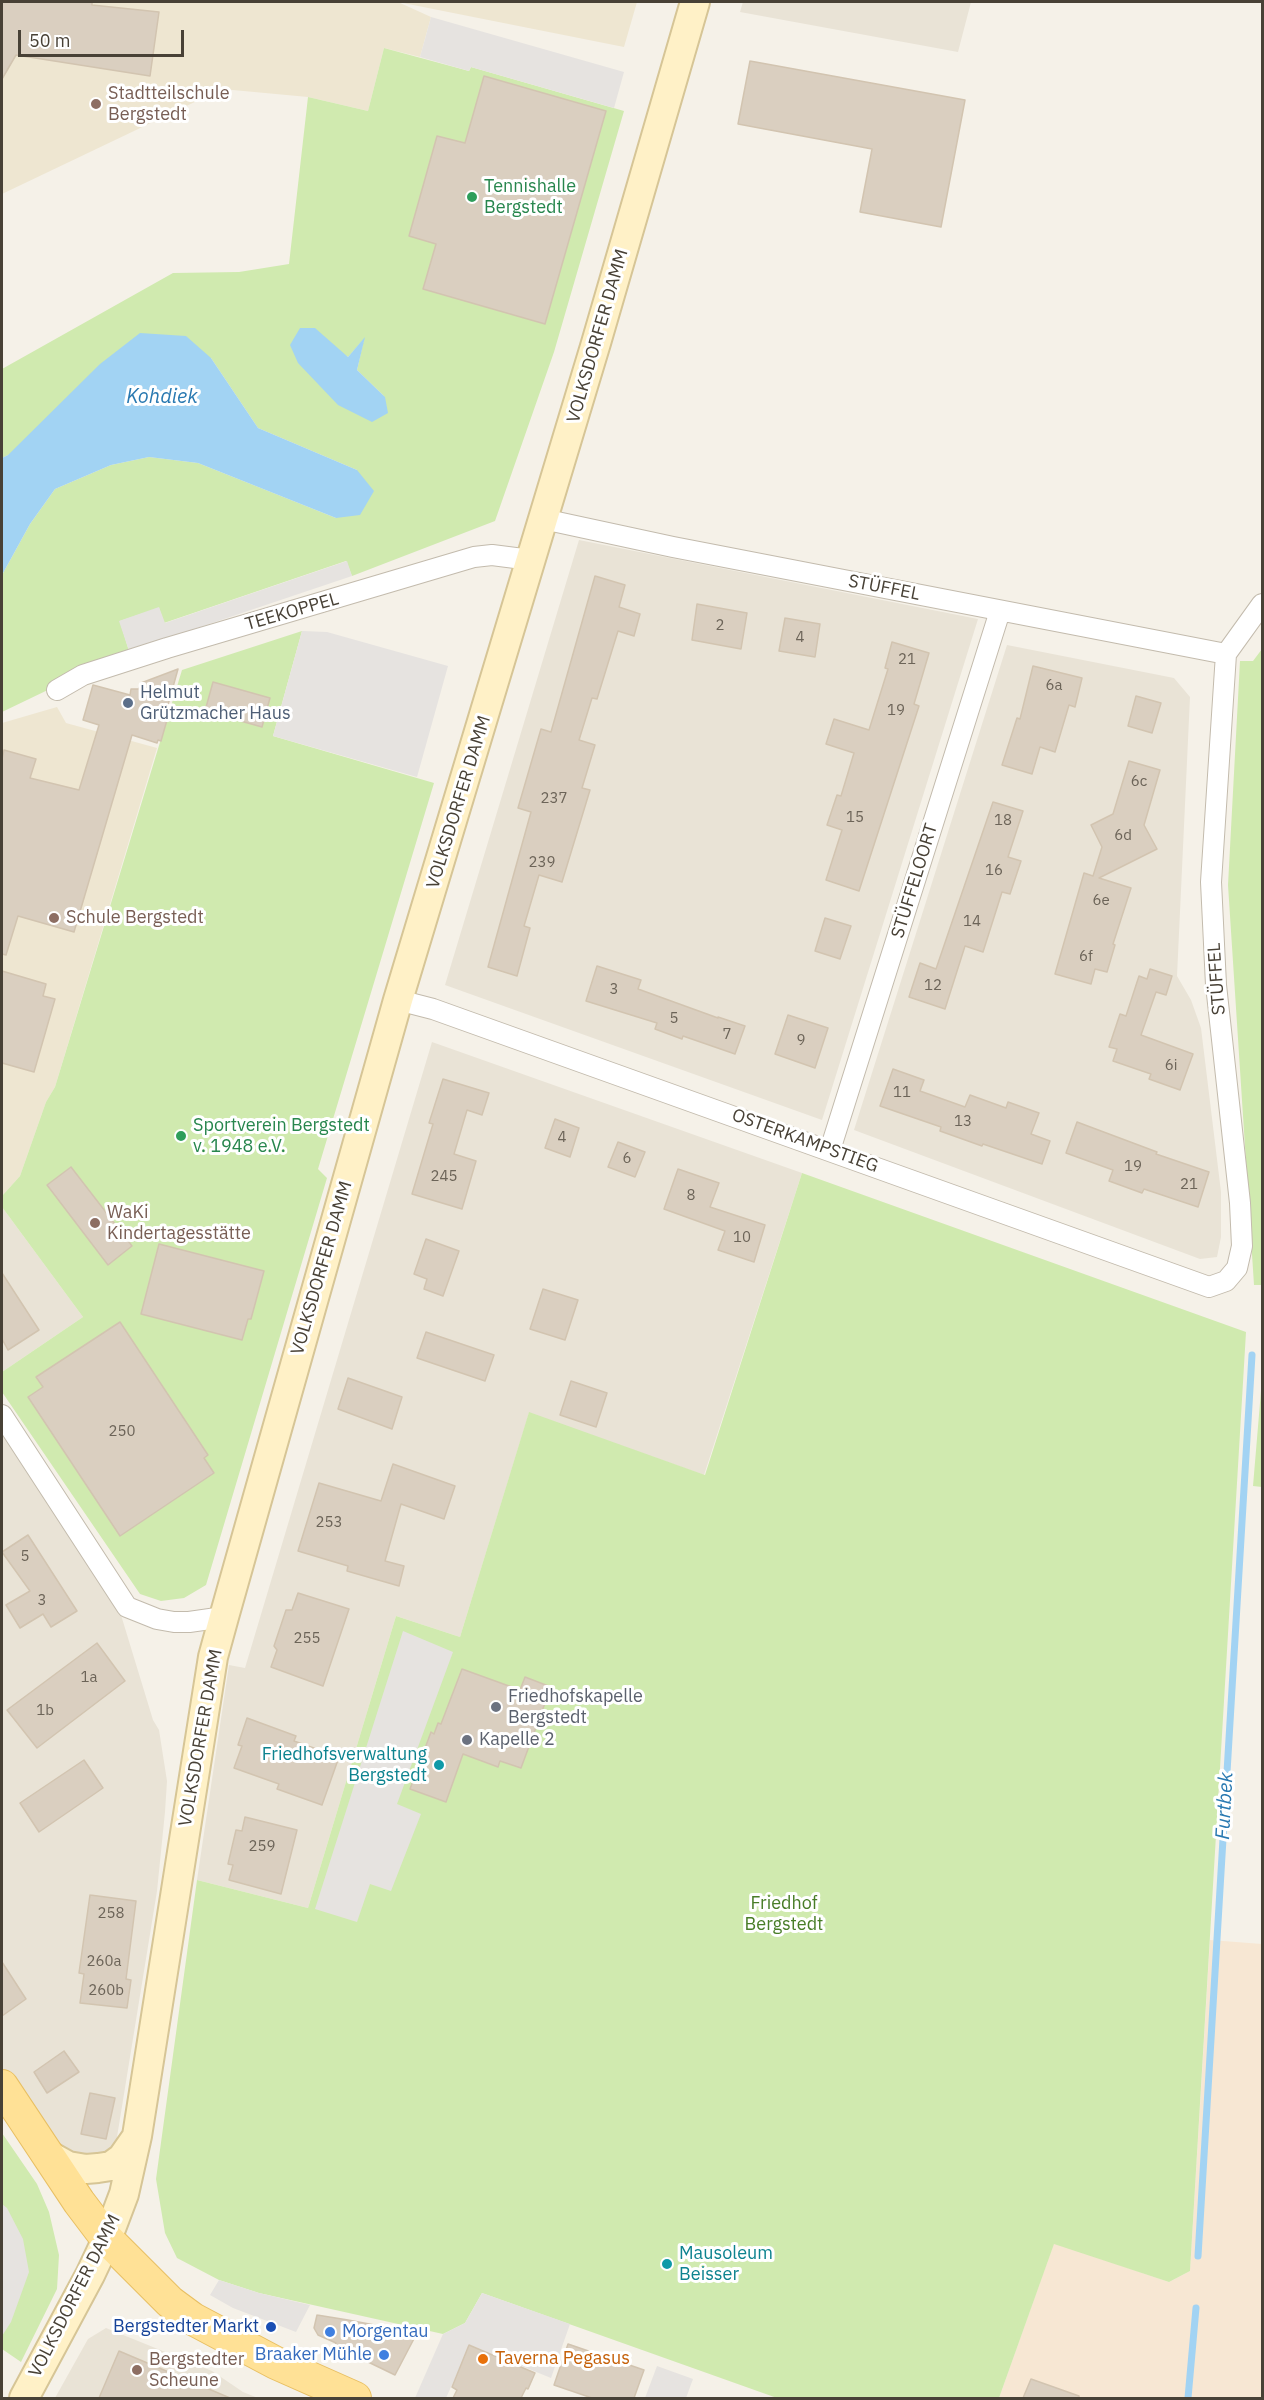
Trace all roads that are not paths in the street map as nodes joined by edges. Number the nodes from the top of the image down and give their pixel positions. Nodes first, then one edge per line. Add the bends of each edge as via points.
1 (695, 2) edge
2 (543, 519) junction
3 (531, 560) junction
4 (1263, 604) edge
5 (1000, 611) junction
6 (1226, 654) junction
7 (57, 690) dead end
8 (398, 1000) junction
9 (830, 1150) junction
10 (1209, 1287) joint
11 (2, 1415) edge
12 (224, 1617) junction
13 (2, 2086) edge
14 (137, 2136) junction
15 (50, 2156) junction
16 (107, 2239) junction
17 (24, 2398) edge
18 (355, 2398) edge

1 - 2 main road, VOLKSDORFER DAMM
2 - 3 main road, VOLKSDORFER DAMM
2 - 5 street, STÜFFEL
3 - 7 street, TEEKOPPEL via 474,557 167,648 83,675
3 - 8 main road, VOLKSDORFER DAMM
4 - 6 street
5 - 6 street, STÜFFEL
5 - 9 street, STÜFFELOORT
6 - 10 street, STÜFFEL via 1211,882 1216,985 1242,1246 1237,1268 1226,1281
8 - 9 street, OSTERKAMPSTIEG
8 - 12 main road, VOLKSDORFER DAMM
9 - 10 street, OSTERKAMPSTIEG
11 - 12 street via 127,1607 148,1617 174,1622
12 - 14 main road, VOLKSDORFER DAMM via 213,1657
13 - 15 main road
14 - 15 main road via 122,2158 105,2167 68,2166
14 - 16 main road, VOLKSDORFER DAMM via 124,2194
15 - 16 main road
16 - 17 main road, VOLKSDORFER DAMM
16 - 18 main road via 166,2298 193,2319 291,2371

